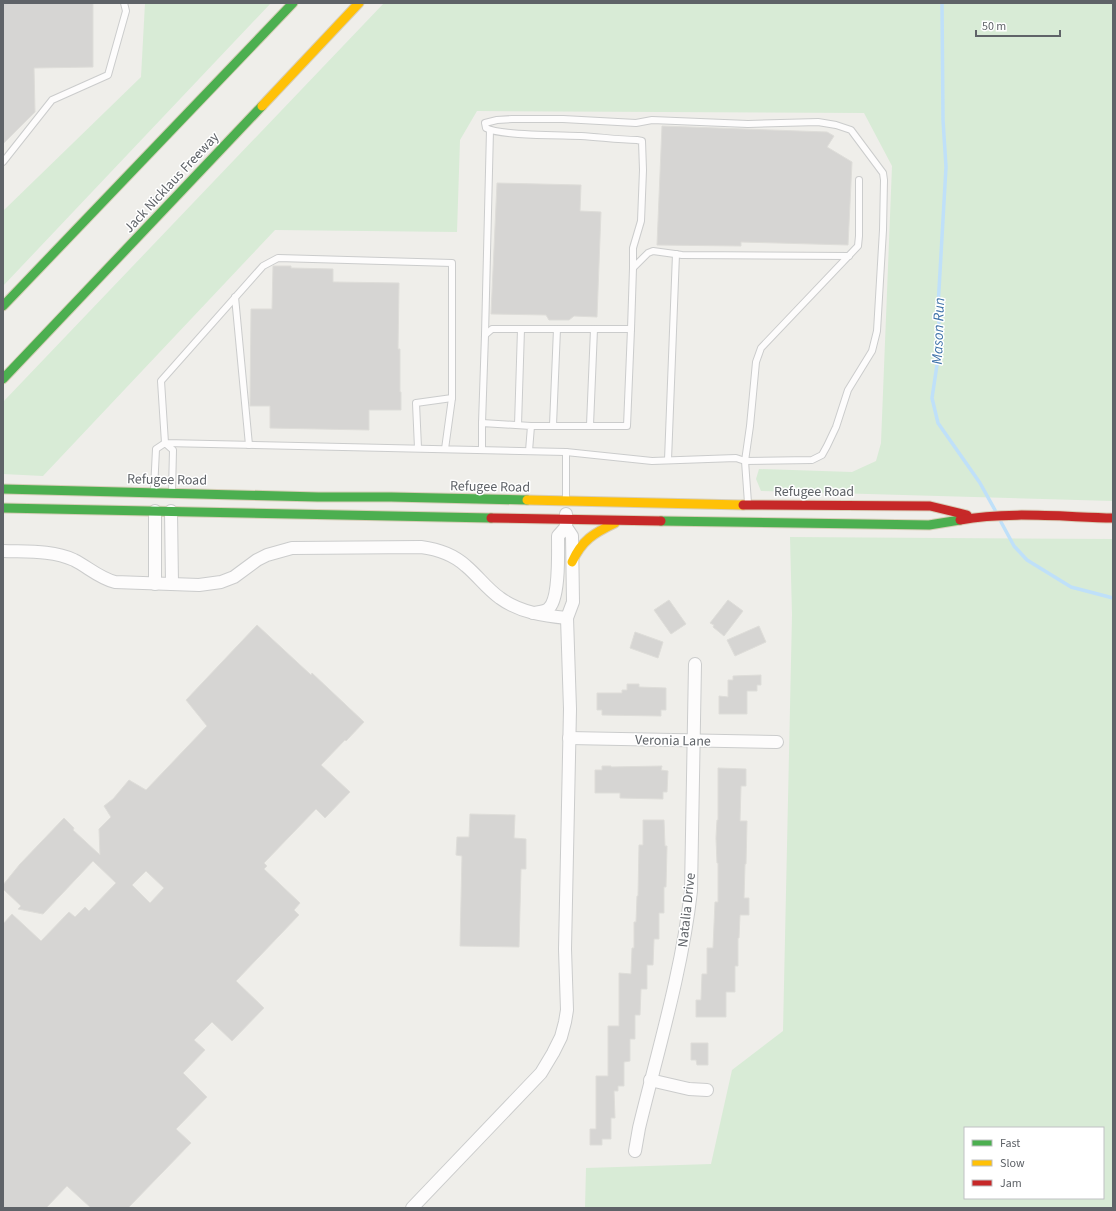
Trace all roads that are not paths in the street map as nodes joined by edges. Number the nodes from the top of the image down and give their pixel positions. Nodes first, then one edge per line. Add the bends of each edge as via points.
1 (124, 3) edge
2 (294, 3) edge
3 (359, 3) edge
4 (490, 130) junction
5 (3, 162) edge
6 (859, 180) dead end
7 (676, 254) junction
8 (849, 256) junction
9 (633, 268) junction
10 (235, 297) junction
11 (3, 306) edge
12 (521, 329) junction
13 (557, 329) junction
14 (594, 329) junction
15 (631, 329) junction
16 (485, 335) junction
17 (3, 379) edge
18 (452, 398) junction
19 (482, 423) junction
20 (518, 425) junction
21 (590, 425) junction
22 (531, 426) junction
23 (553, 426) junction
24 (165, 443) junction
25 (249, 445) junction
26 (418, 448) junction
27 (445, 449) junction
28 (482, 449) junction
29 (529, 451) junction
30 (566, 452) junction
31 (668, 460) junction
32 (745, 461) junction
33 (3, 489) edge
34 (566, 501) junction
35 (154, 502) junction
36 (172, 502) junction
37 (748, 505) junction
38 (3, 508) edge
39 (976, 517) junction
40 (1113, 518) edge
41 (619, 521) junction
42 (566, 523) junction
43 (3, 551) edge
44 (572, 562) junction
45 (155, 584) junction
46 (172, 584) junction
47 (557, 591) junction
48 (532, 613) junction
49 (567, 618) junction
50 (695, 664) dead end
51 (570, 738) junction
52 (694, 740) junction
53 (777, 742) dead end
54 (650, 1080) junction
55 (707, 1090) dead end
56 (635, 1151) dead end
57 (412, 1208) edge

1 - 5 lane via 126,11 108,75 52,100
2 - 11 main road
3 - 17 main road, Jack Nicklaus Freeway
4 - 9 lane via 642,141 641,221 633,248
4 - 16 lane
4 - 32 lane via 485,124 497,120 555,119 636,123 652,120 748,124 818,122 851,130 883,172 884,180 878,317 872,351 848,390 836,427 822,455 812,460
6 - 8 lane via 858,246
7 - 8 lane
7 - 9 lane via 648,253
7 - 31 lane
8 - 32 lane via 761,348 756,362
9 - 15 lane
10 - 18 lane via 263,266 278,258 452,263
10 - 24 lane via 161,381
10 - 25 lane
12 - 13 lane
12 - 16 lane via 492,328
12 - 20 lane
13 - 14 lane
13 - 23 lane
14 - 15 lane
14 - 21 lane
15 - 21 lane via 627,426
16 - 19 lane
18 - 26 lane via 416,403
18 - 27 lane
19 - 20 lane
19 - 28 lane
20 - 22 lane
21 - 23 lane
22 - 23 lane
22 - 29 lane
24 - 25 lane
24 - 35 lane via 156,448
24 - 36 lane via 173,450
25 - 26 lane
26 - 27 lane
27 - 28 lane
28 - 29 lane
29 - 30 lane
30 - 31 lane via 652,461
30 - 34 lane
31 - 32 lane via 736,458
32 - 37 lane
33 - 35 main road, Refugee Road
34 - 36 main road, Refugee Road
34 - 37 main road, Refugee Road
34 - 42 street
35 - 36 main road, Refugee Road
35 - 36 main road, Refugee Road
35 - 38 main road, Refugee Road
35 - 45 street
36 - 42 main road, Refugee Road
36 - 46 street
37 - 39 main road, Refugee Road via 930,506
39 - 40 main road, Refugee Road
39 - 41 main road, Refugee Road via 922,525
41 - 42 main road, Refugee Road
41 - 44 main road via 596,532 582,543
42 - 44 street via 572,536
42 - 47 street via 558,536
43 - 45 street via 57,555 74,560 109,581
44 - 49 street via 573,602
45 - 46 street
46 - 48 street via 199,585 224,582 257,560 292,548 421,547 434,549 456,559 501,599
47 - 48 street via 550,607
47 - 49 street
48 - 49 street
49 - 51 street
50 - 52 street, Natalia Drive
51 - 52 street, Veronia Lane
51 - 57 street via 565,949 567,1010 562,1032 541,1073
52 - 53 street, Veronia Lane
52 - 54 street, Natalia Drive via 688,918
54 - 55 street via 684,1088
54 - 56 street, Natalia Drive

